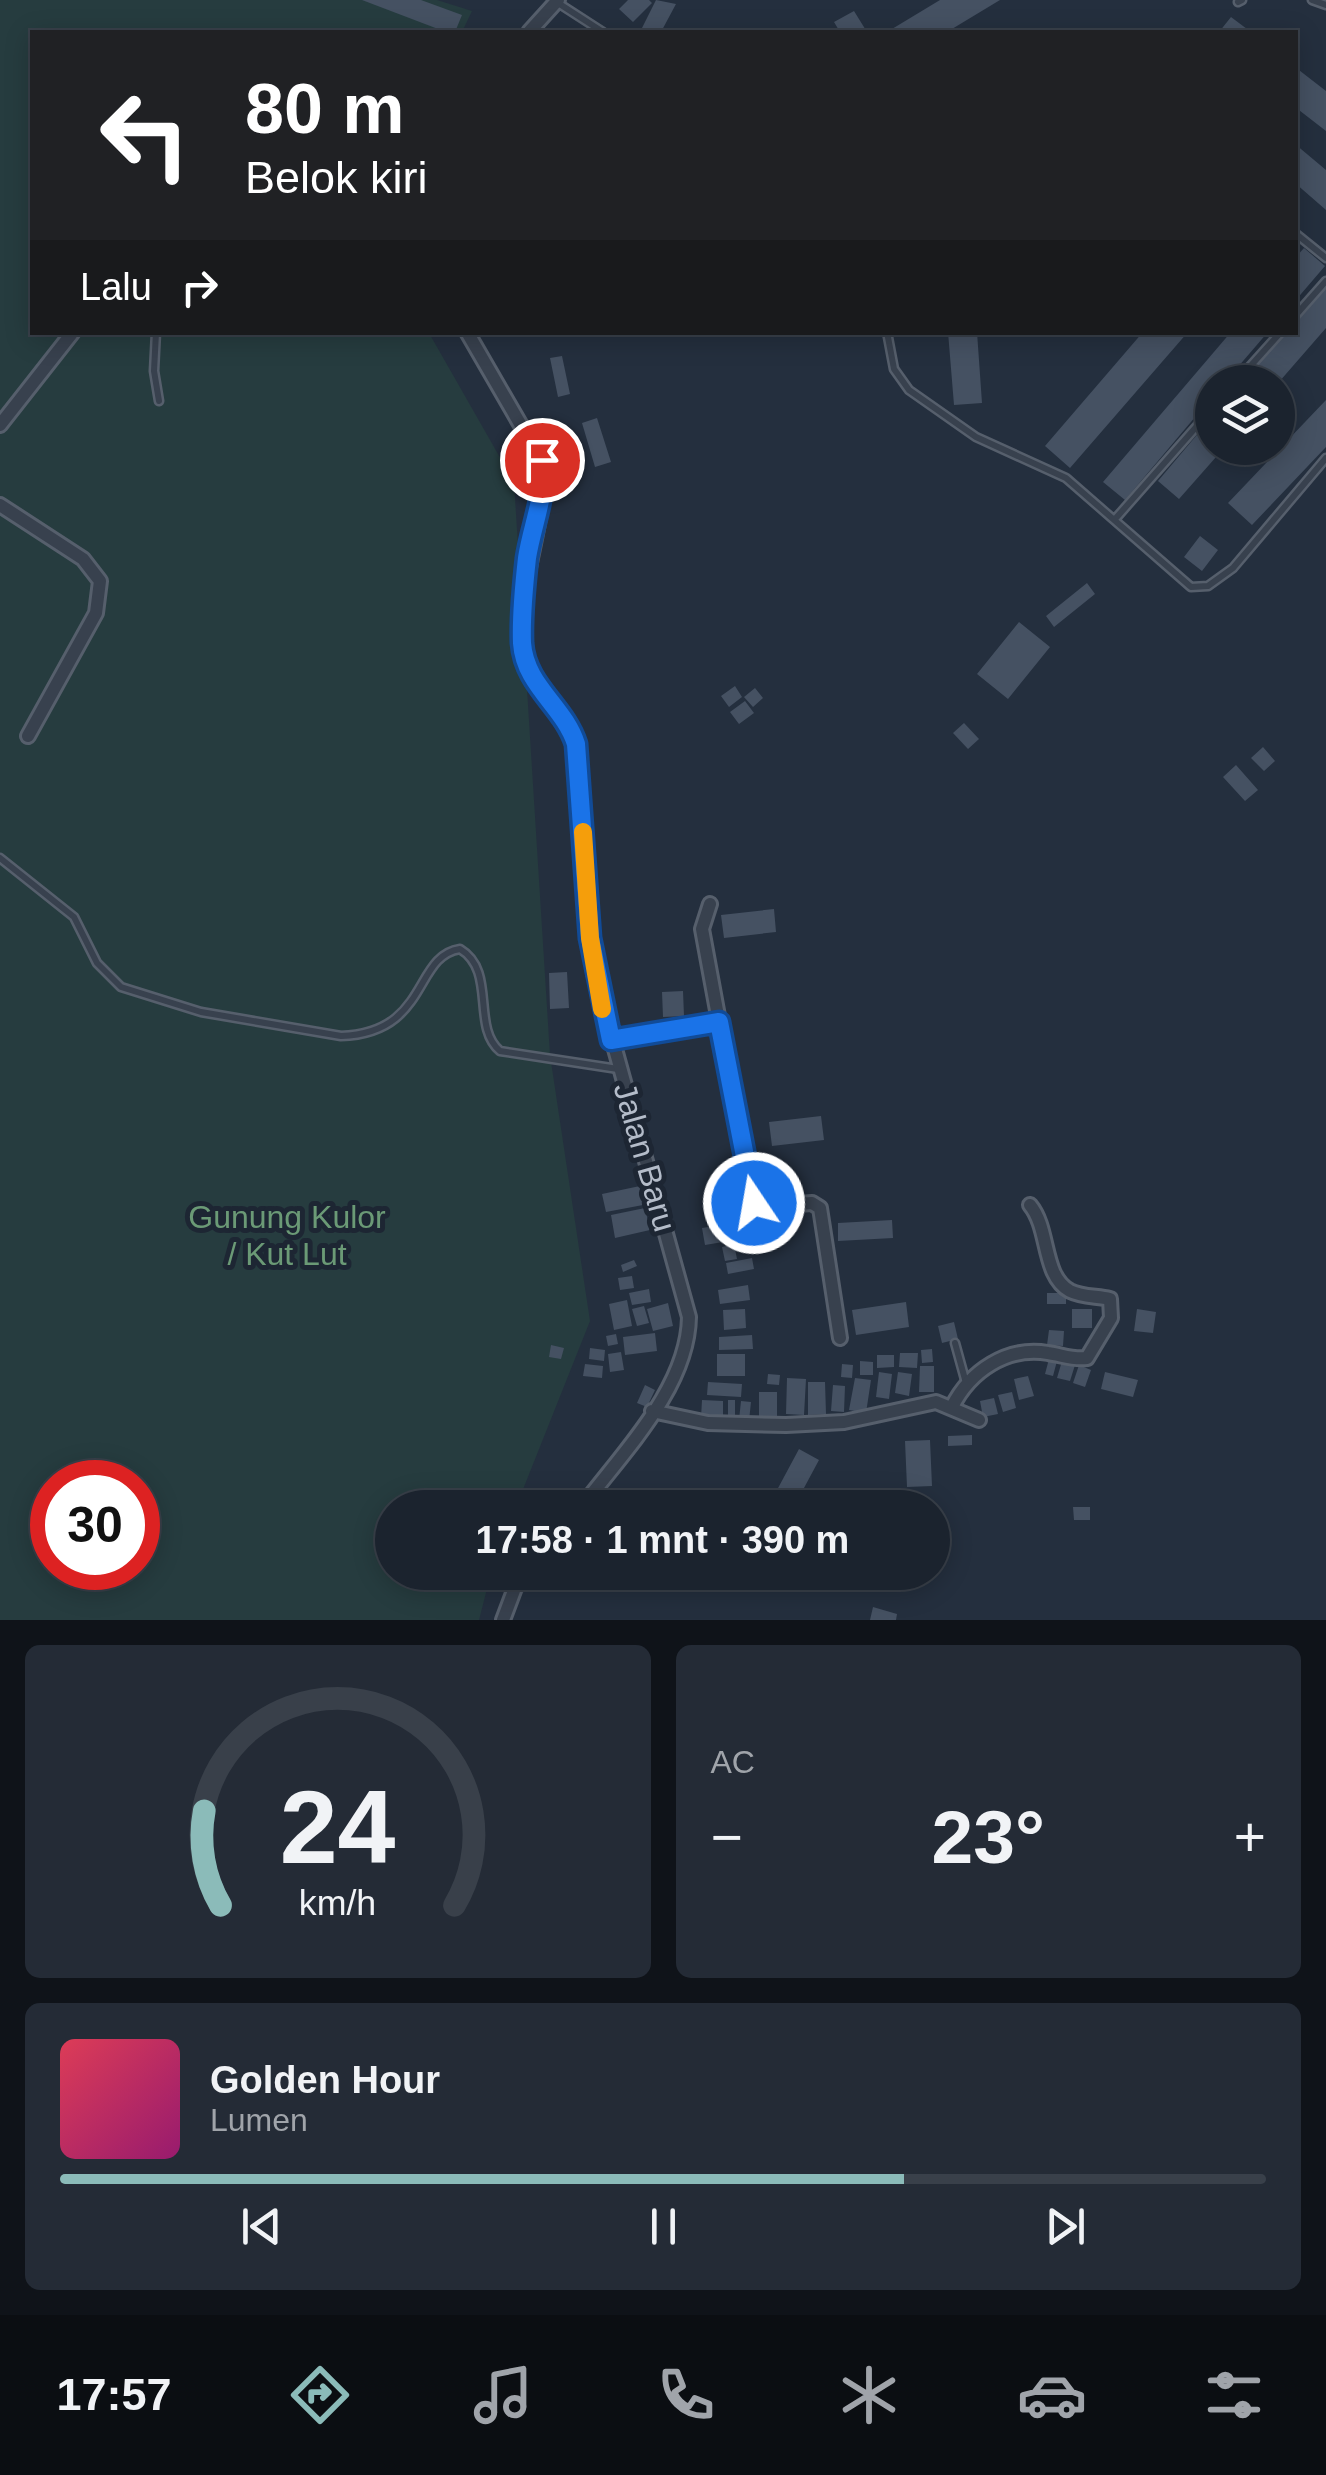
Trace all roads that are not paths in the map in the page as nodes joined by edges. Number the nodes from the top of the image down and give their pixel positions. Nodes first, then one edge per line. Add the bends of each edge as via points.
1 (1312, 0) edge
2 (557, 1) edge
3 (1326, 5) edge
4 (531, 30) edge
5 (600, 30) edge
6 (1298, 235) edge
7 (1326, 258) edge
8 (1326, 281) edge
9 (1298, 313) edge
10 (70, 335) edge
11 (156, 335) edge
12 (470, 335) edge
13 (888, 335) edge
14 (1277, 335) edge
15 (1251, 365) edge
16 (159, 402) dead end
17 (0, 425) edge
18 (1195, 429) edge
19 (1326, 458) edge
20 (0, 505) edge
21 (1116, 518) junction
22 (28, 736) dead end
23 (0, 858) edge
24 (710, 904) dead end
25 (719, 1022) junction
26 (611, 1040) junction
27 (620, 1069) junction
28 (1030, 1205) dead end
29 (840, 1338) dead end
30 (955, 1343) dead end
31 (966, 1383) junction
32 (952, 1406) junction
33 (652, 1411) junction
34 (979, 1420) dead end
35 (594, 1490) edge
36 (515, 1590) edge
37 (502, 1620) edge

1 - 3 lane
2 - 4 street
2 - 5 lane
6 - 7 lane
8 - 9 lane
10 - 17 street
11 - 16 lane
12 - 26 street, Jalan Baru via 542,460 522,643 534,680 576,744 590,938
13 - 21 lane via 894,369 909,390 976,437 1066,478
14 - 15 lane
18 - 21 lane
19 - 21 lane via 1232,568 1200,588 1190,587
20 - 22 street via 83,559 95,570 101,595
23 - 27 lane via 74,917 97,963 121,987 201,1012 360,1035 391,1026 441,958 460,948 474,962 490,1036 500,1052
24 - 25 street via 702,929
25 - 26 street
25 - 29 street via 750,1195 758,1207 820,1208
26 - 27 street, Jalan Baru
27 - 33 street, Jalan Baru via 689,1317 683,1359
28 - 31 street via 1044,1225 1062,1284 1110,1299 1111,1318 1087,1358 1014,1354
30 - 31 lane
31 - 32 street
32 - 33 street via 936,1402 844,1422 786,1426 708,1423
32 - 34 street
33 - 35 street, Jalan Baru
36 - 37 street

